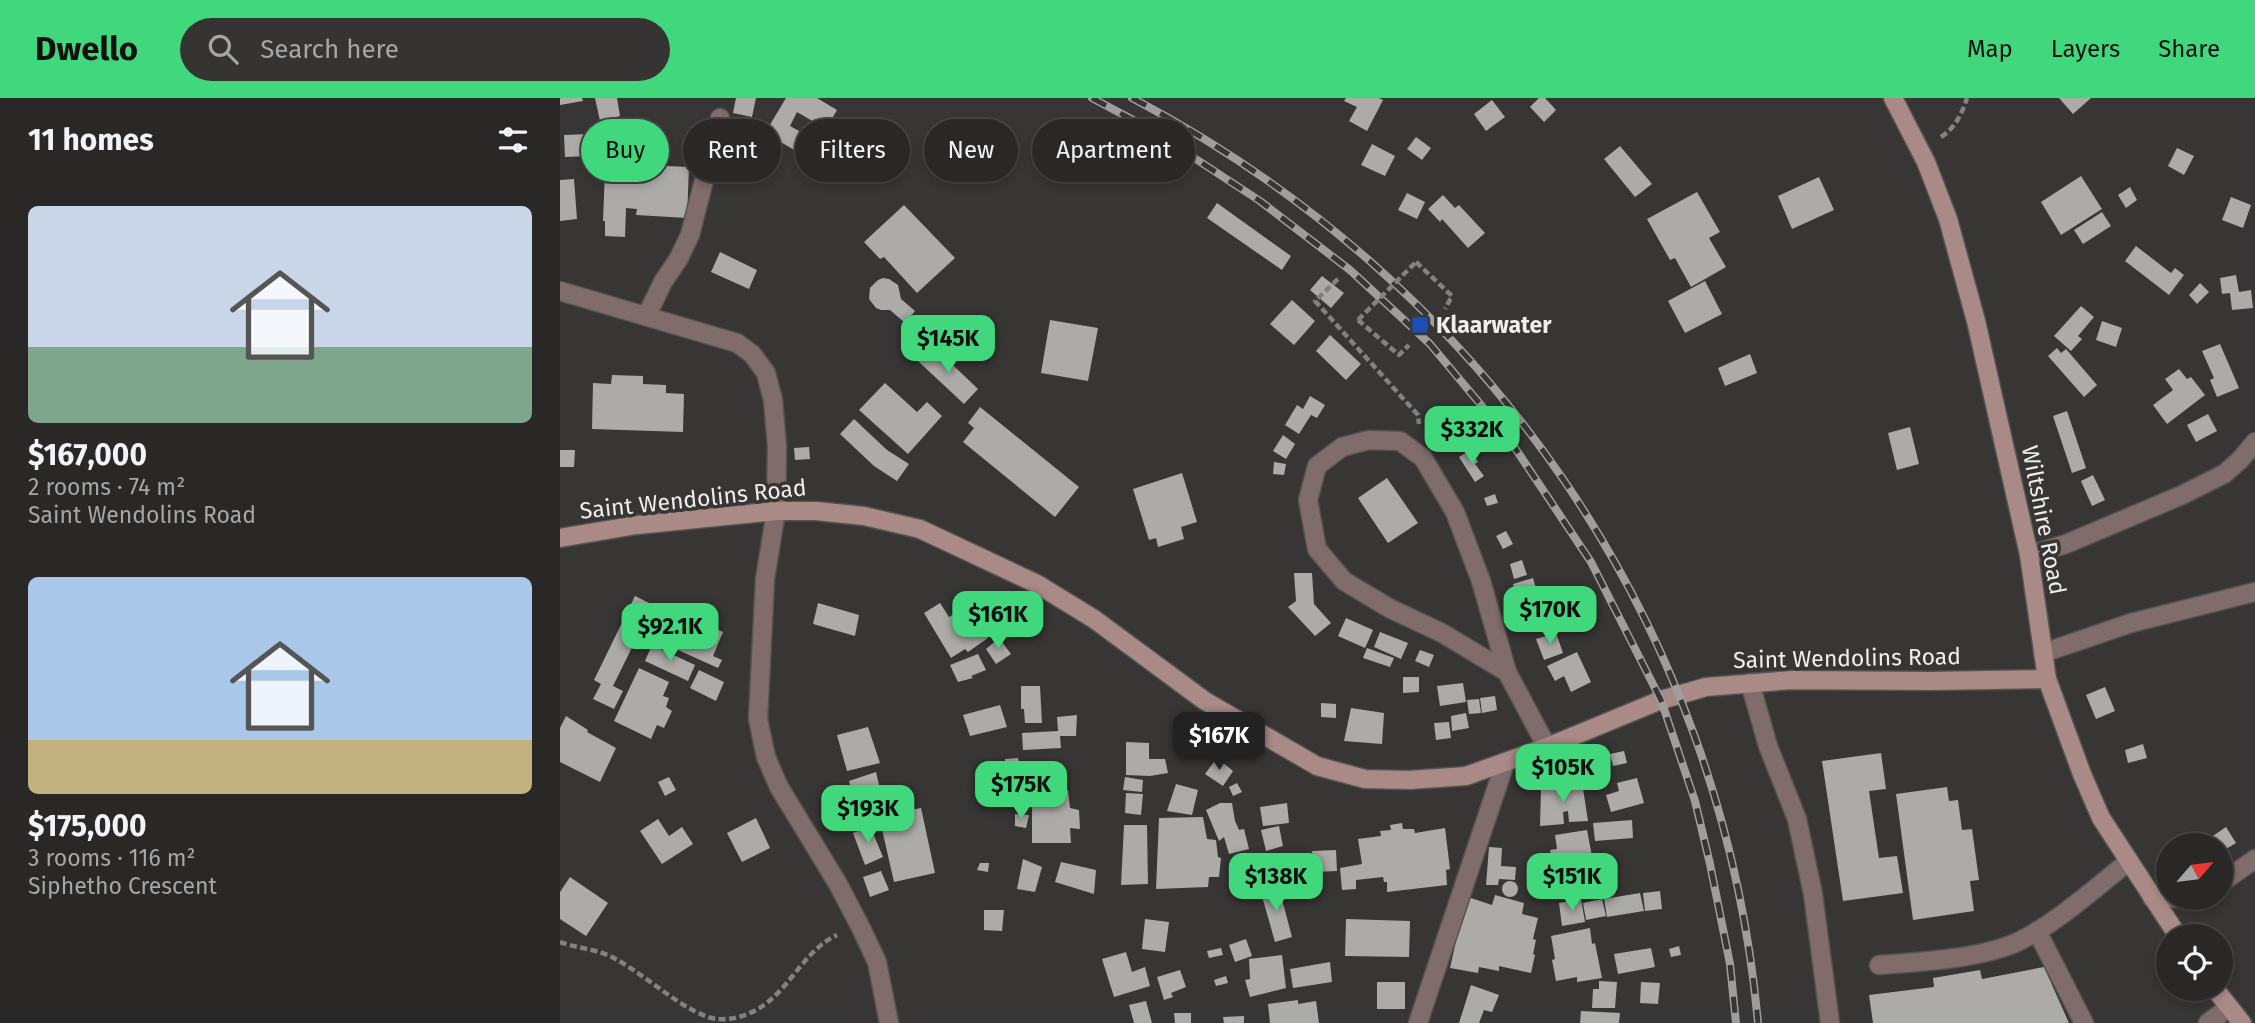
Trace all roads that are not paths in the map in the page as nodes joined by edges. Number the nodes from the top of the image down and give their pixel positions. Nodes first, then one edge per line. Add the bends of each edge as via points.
1 (1893, 98) edge
2 (720, 118) dead end
3 (560, 291) edge
4 (647, 315) junction
5 (2255, 442) edge
6 (776, 511) junction
7 (560, 538) edge
8 (2029, 555) junction
9 (2255, 592) edge
10 (2043, 653) junction
11 (1507, 672) junction
12 (2047, 679) junction
13 (1750, 683) junction
14 (1546, 747) junction
15 (1506, 763) junction
16 (2255, 859) edge
17 (2128, 862) junction
18 (2233, 875) edge
19 (2152, 898) junction
20 (2156, 898) edge
21 (2170, 924) edge
22 (2037, 931) junction
23 (1879, 965) dead end
24 (2223, 1001) edge
25 (2228, 1008) junction
26 (888, 1023) edge
27 (1418, 1023) edge
28 (1830, 1023) edge
29 (2084, 1023) edge
30 (2208, 1023) edge
31 (2242, 1023) edge

1 - 8 street, Wiltshire Road via 1921,151 1948,219
2 - 4 street via 691,234
3 - 4 street
4 - 6 street via 737,343 761,363 774,400
5 - 8 street via 2224,474 2203,485 2066,544
6 - 7 street, Saint Wendolins Road
6 - 15 street, Saint Wendolins Road via 864,516 920,529 975,553 1094,619 1205,701 1317,766 1365,779 1410,780 1466,776
6 - 26 street via 765,579 758,719 763,744 779,787 838,884 877,962
8 - 10 street, Wiltshire Road
9 - 10 street via 2131,623
10 - 12 street, Wiltshire Road
11 - 11 street via 1344,581 1317,549 1308,500 1317,466 1342,447 1369,440 1400,441 1423,458 1455,512
11 - 14 street
12 - 13 street, Saint Wendolins Road
12 - 17 street, Wiltshire Road via 2101,818
13 - 14 street, Saint Wendolins Road via 1706,687 1661,701
13 - 28 street via 1768,746 1797,819 1813,894
14 - 15 street, Saint Wendolins Road
15 - 27 street
16 - 18 street
17 - 19 street, Wiltshire Road
17 - 22 street
19 - 20 street
19 - 21 street, Wiltshire Road
22 - 23 street via 2012,944 1971,954
22 - 29 street
24 - 25 street
25 - 30 street
25 - 31 street

